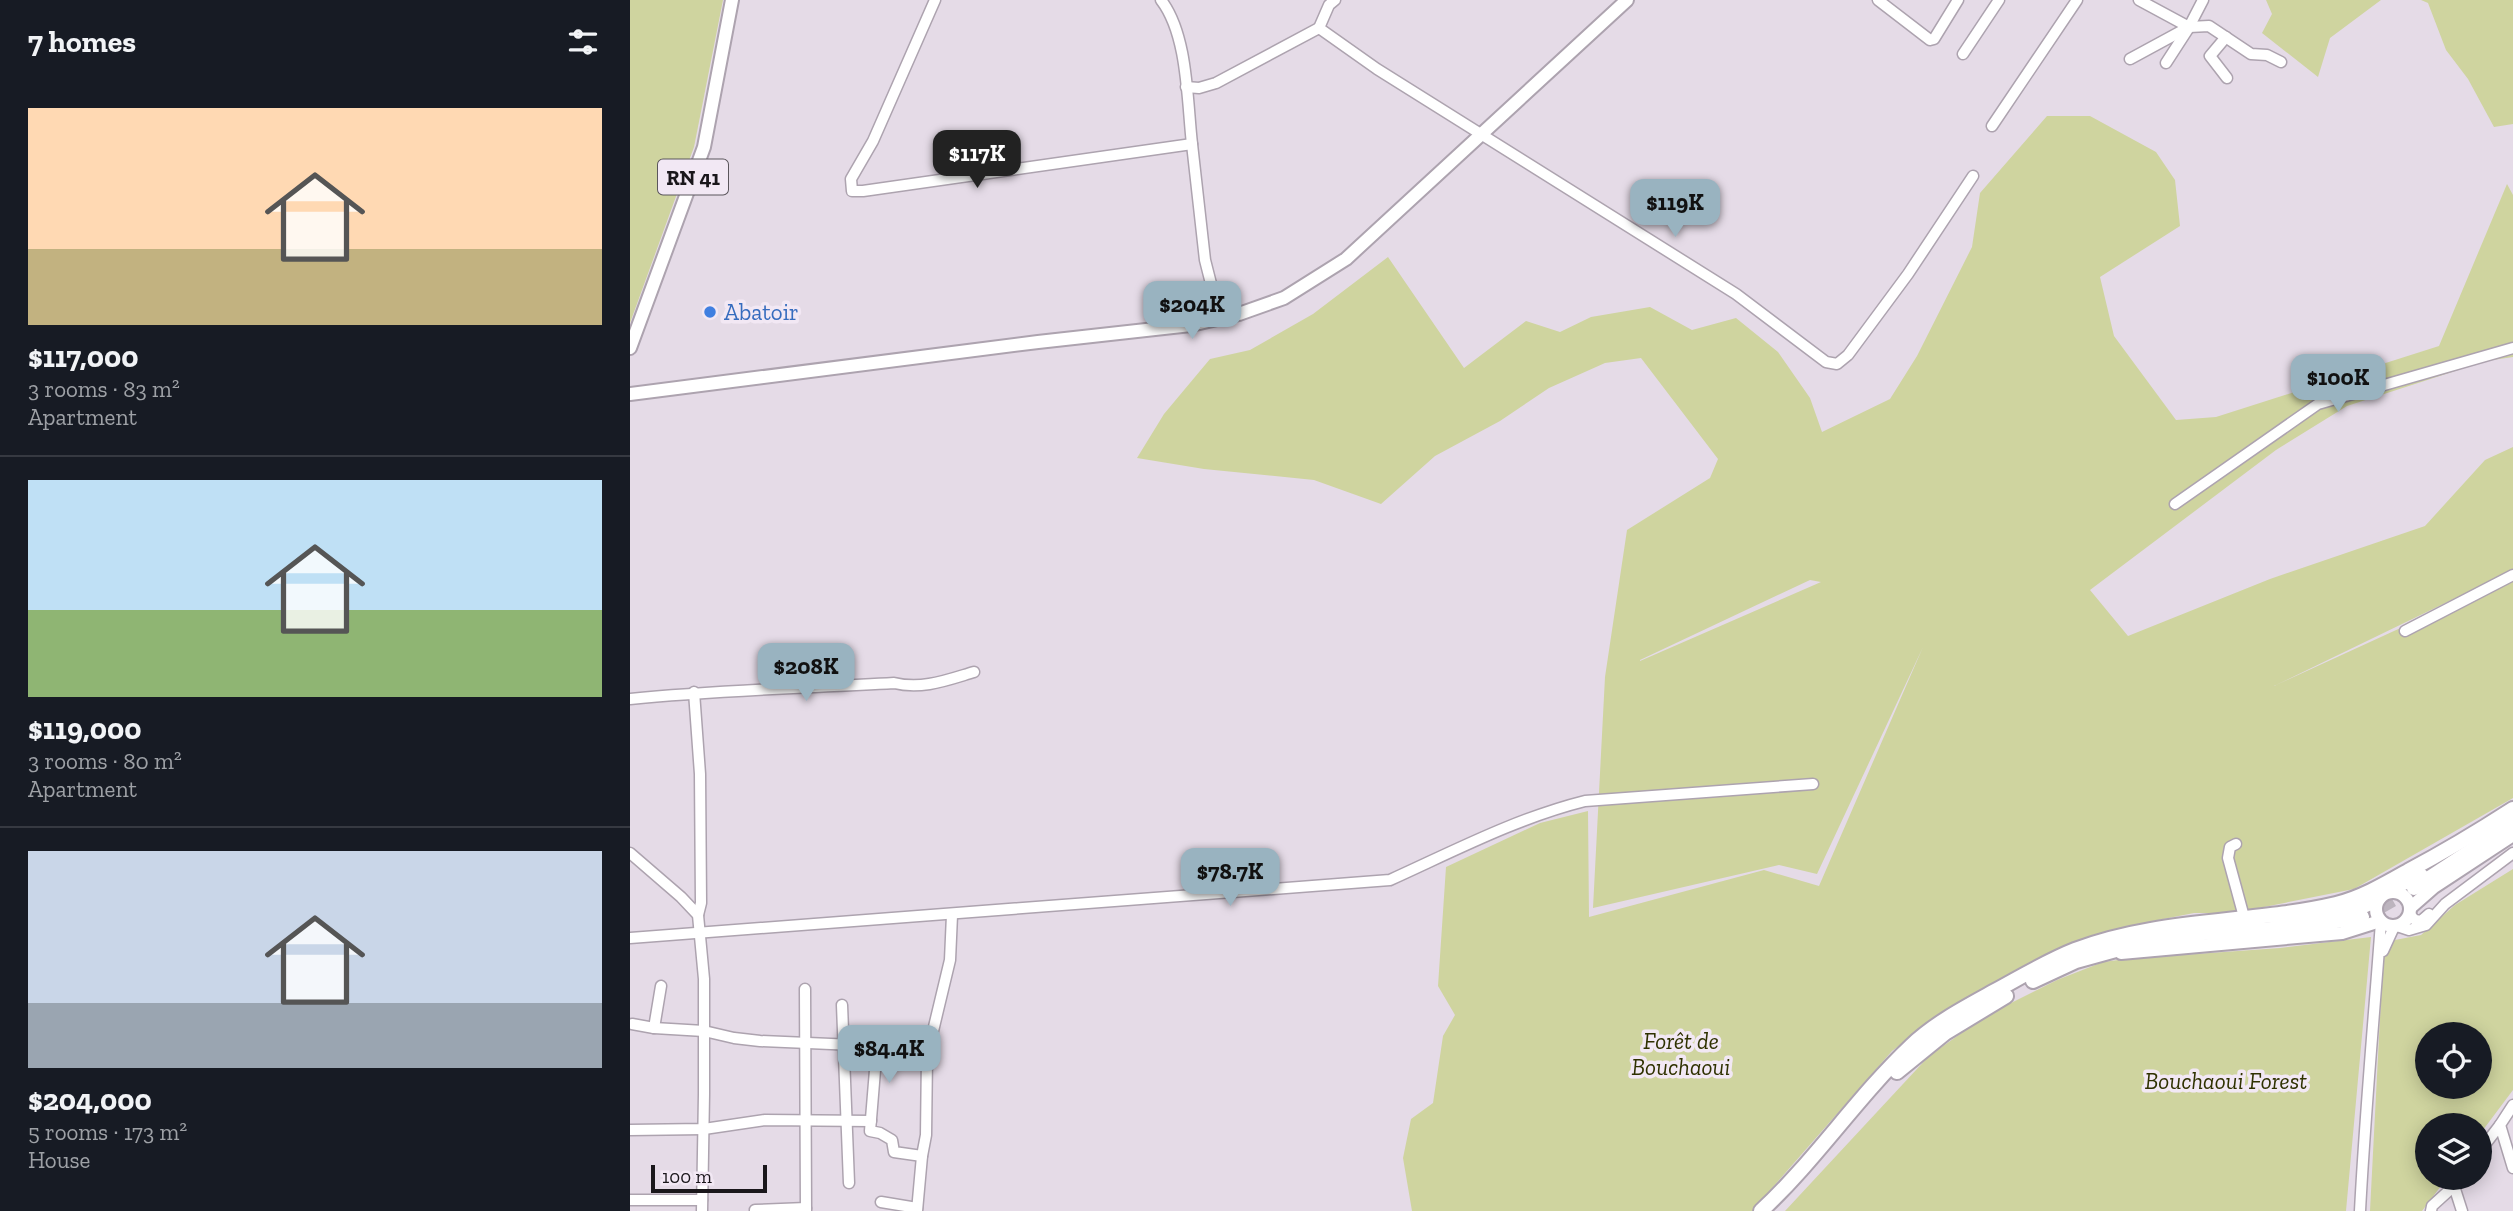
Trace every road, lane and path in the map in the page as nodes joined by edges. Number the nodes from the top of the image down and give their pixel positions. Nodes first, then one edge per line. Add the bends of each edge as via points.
1 (732, 0) edge
2 (935, 0) edge
3 (1161, 0) edge
4 (1335, 0) edge
5 (1627, 0) edge
6 (1878, 0) edge
7 (1958, 0) edge
8 (1999, 0) edge
9 (2077, 0) edge
10 (2139, 0) edge
11 (2203, 0) edge
12 (2189, 27) junction
13 (1319, 28) junction
14 (2226, 37) junction
15 (1963, 54) dead end
16 (2130, 59) dead end
17 (2281, 62) dead end
18 (2166, 64) dead end
19 (2227, 78) dead end
20 (1186, 87) junction
21 (1992, 126) dead end
22 (1479, 134) junction
23 (1192, 144) junction
24 (1973, 176) dead end
25 (1220, 319) junction
26 (630, 348) edge
27 (2513, 348) edge
28 (630, 394) edge
29 (2175, 504) dead end
30 (2513, 575) edge
31 (2405, 631) dead end
32 (974, 673) dead end
33 (694, 692) junction
34 (630, 699) edge
35 (1813, 784) dead end
36 (2513, 809) edge
37 (2513, 816) edge
38 (2513, 823) edge
39 (2513, 835) edge
40 (2236, 844) dead end
41 (630, 853) edge
42 (2513, 853) edge
43 (2466, 887) junction
44 (2414, 888) tunnel mouth
45 (2383, 896) junction
46 (2410, 911) junction
47 (698, 915) junction
48 (951, 915) junction
49 (2244, 917) junction
50 (2362, 917) tunnel mouth
51 (2380, 921) junction
52 (2395, 926) junction
53 (2169, 928) junction
54 (701, 932) junction
55 (630, 938) edge
56 (2089, 957) junction
57 (2379, 968) junction
58 (660, 986) dead end
59 (805, 989) dead end
60 (842, 1005) dead end
61 (632, 1024) dead end
62 (654, 1028) junction
63 (704, 1031) junction
64 (805, 1042) junction
65 (843, 1043) junction
66 (877, 1046) junction
67 (927, 1056) junction
68 (2513, 1105) edge
69 (871, 1121) junction
70 (806, 1122) junction
71 (846, 1122) junction
72 (2500, 1125) junction
73 (704, 1129) junction
74 (630, 1130) edge
75 (2492, 1135) edge
76 (922, 1156) junction
77 (2513, 1168) edge
78 (849, 1183) dead end
79 (2449, 1190) edge
80 (2458, 1190) edge
81 (630, 1200) edge
82 (702, 1206) edge
83 (887, 1206) edge
84 (755, 1210) edge
85 (806, 1210) edge
86 (917, 1210) edge
87 (1761, 1211) edge
88 (1774, 1211) edge
89 (2360, 1211) edge
90 (2431, 1211) edge
91 (2462, 1211) edge

1 - 26 main road, RN 41 via 704,147
2 - 23 street via 873,141 851,179 852,191
3 - 20 street via 1172,15 1180,40
4 - 13 street
5 - 22 main road
6 - 7 street via 1930,40
8 - 15 street
9 - 21 street
10 - 12 street
11 - 12 street
12 - 14 street via 2209,26
12 - 16 street
12 - 18 street
13 - 20 street via 1216,83
13 - 22 street
14 - 17 street via 2251,54
14 - 19 street via 2210,56
20 - 23 street
22 - 24 street via 1736,294 1826,362 1837,364 1908,274
22 - 25 main road via 1346,259 1284,298
23 - 25 street via 1205,260
25 - 28 main road
27 - 29 street via 2318,404
30 - 31 street
32 - 33 street via 910,687 894,683
33 - 34 street
33 - 47 street via 700,774 702,903
35 - 48 street via 1585,802 1492,834 1391,880
36 - 49 highway via 2357,897
37 - 45 main road
38 - 44 highway
39 - 46 main road via 2434,887
40 - 49 street via 2230,847 2228,858
41 - 47 street
42 - 43 street
43 - 46 street via 2444,899 2423,920 2415,920
43 - 52 street via 2422,927
45 - 46 main road via 2402,894
45 - 51 main road via 2375,910
45 - 53 main road via 2361,909 2325,917
46 - 52 main road via 2405,922
47 - 54 street
48 - 54 street
48 - 67 street via 950,960
49 - 53 highway
50 - 56 highway via 2152,940
51 - 52 main road
51 - 56 main road via 2342,933
51 - 57 street
52 - 57 street
53 - 87 highway via 2124,936 2065,955 1927,1032 1897,1059 1810,1162
54 - 55 street
54 - 63 street
56 - 88 highway via 2042,976 1926,1047 1894,1075
57 - 89 street
58 - 62 street
59 - 64 street
60 - 65 street
61 - 62 street
62 - 63 street
63 - 64 street via 734,1038
63 - 73 street
64 - 65 street
64 - 70 street
65 - 66 street
65 - 71 street
66 - 67 street
66 - 69 street
67 - 76 street
68 - 72 street
69 - 71 street
69 - 76 street via 870,1131 892,1140 894,1152
70 - 71 street
70 - 73 street via 765,1120
70 - 85 street
71 - 78 street
72 - 75 street
72 - 77 street
73 - 74 street
73 - 82 street
76 - 86 street
79 - 90 street
80 - 91 street
81 - 82 street
83 - 86 street
84 - 85 street

